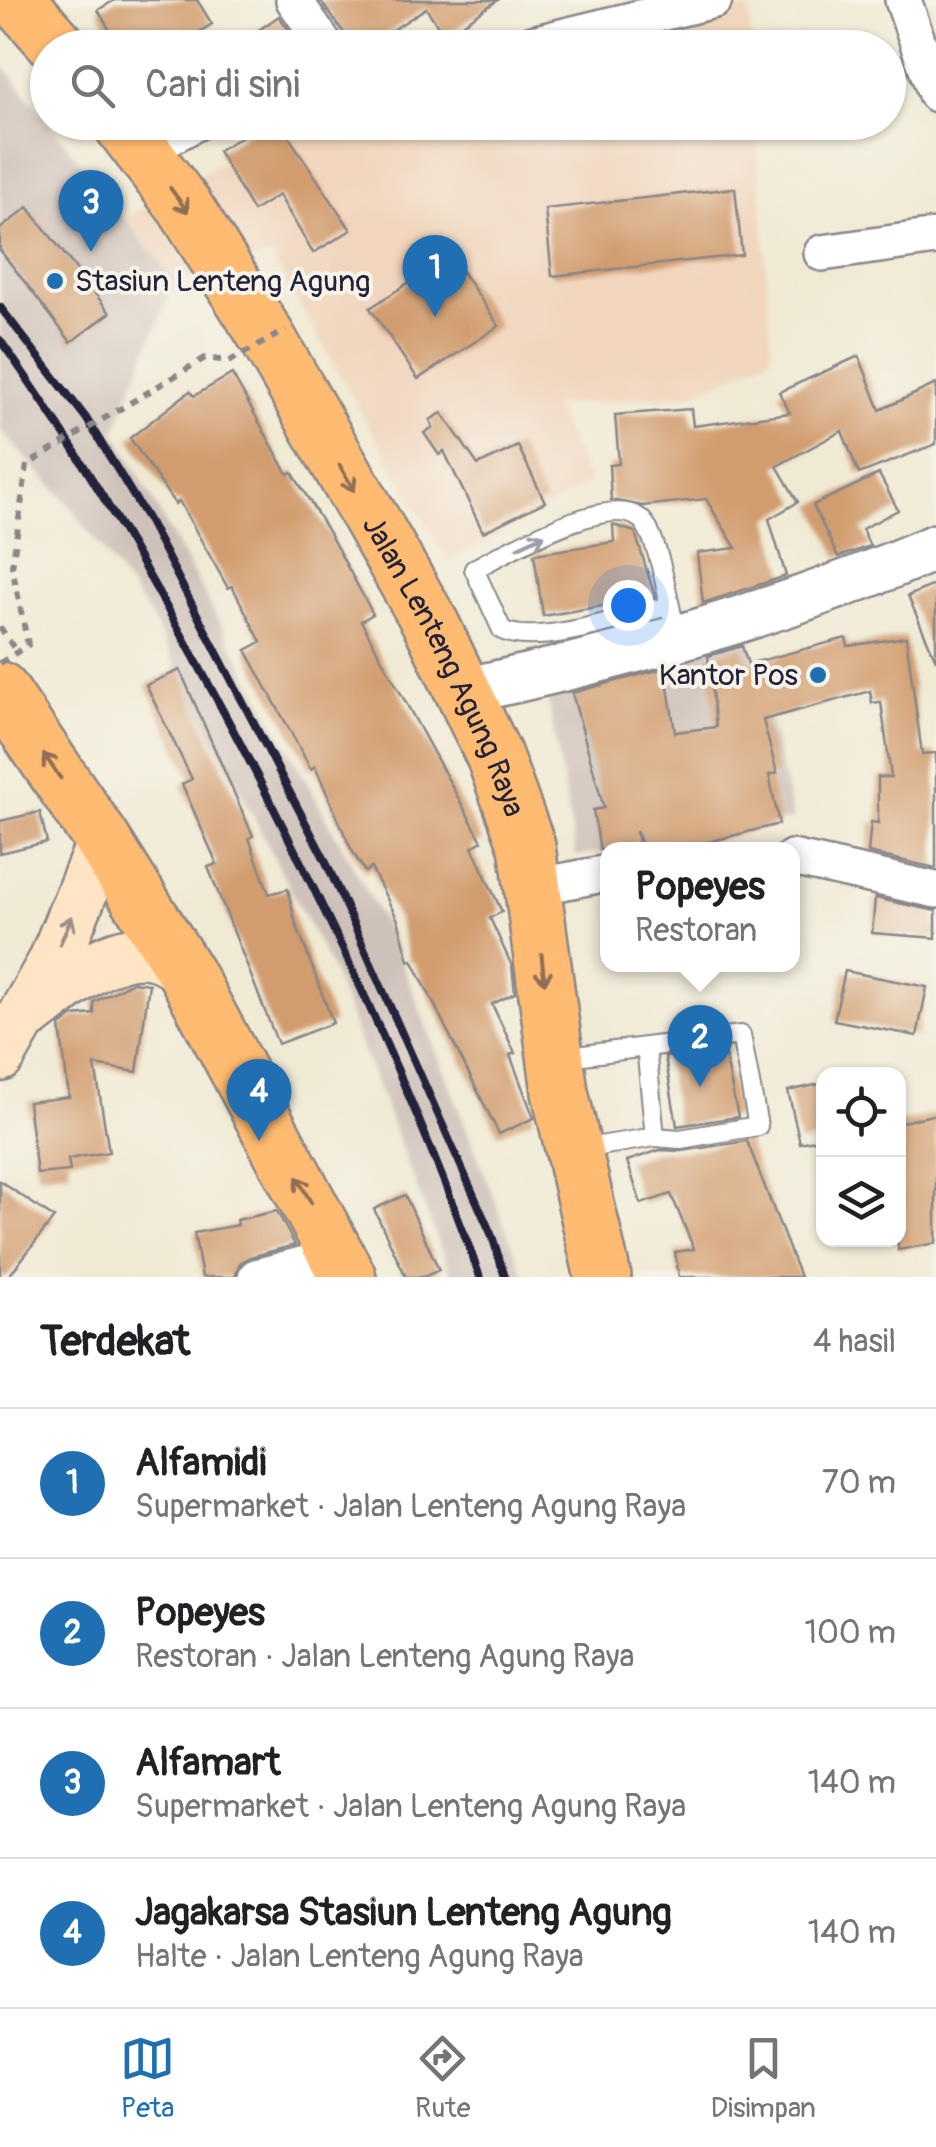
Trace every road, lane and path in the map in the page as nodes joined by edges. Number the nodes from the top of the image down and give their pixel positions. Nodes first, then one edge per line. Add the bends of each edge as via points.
1 (294, 0) edge
2 (714, 0) edge
3 (903, 0) edge
4 (314, 30) edge
5 (590, 30) edge
6 (936, 94) edge
7 (133, 140) edge
8 (936, 238) edge
9 (822, 253) dead end
10 (286, 330) dead end
11 (936, 546) edge
12 (673, 623) junction
13 (0, 627) edge
14 (0, 663) edge
15 (6, 668) edge
16 (464, 691) junction
17 (104, 841) junction
18 (800, 860) edge
19 (600, 875) edge
20 (535, 887) junction
21 (936, 890) edge
22 (187, 975) junction
23 (12, 1037) edge
24 (646, 1047) junction
25 (554, 1058) junction
26 (655, 1137) junction
27 (575, 1158) junction
28 (344, 1266) edge
29 (256, 1277) edge
30 (603, 1277) edge

1 - 4 street
2 - 5 street
3 - 6 street
7 -> 16 main road, Jalan Lenteng Agung Raya via 267,337
8 - 9 street
10 - 14 path, bridge via 230,361 204,358 28,465 12,566 28,645
11 - 12 street via 815,594
12 -> 12 lane via 512,634 502,630 474,569 582,517 631,513 648,529
12 - 16 street
13 - 15 path
17 -> 15 main road
16 - 20 main road, Jalan Lenteng Agung Raya via 516,811
17 - 22 main road
23 -> 17 main road via 53,963
18 - 21 street
19 - 20 street
20 -> 25 main road, Jalan Lenteng Agung Raya
22 - 23 main road via 174,961 150,952 104,958
28 -> 22 main road
24 - 25 lane
24 - 26 lane
24 - 26 lane via 740,1035 758,1126
25 - 27 main road, Jalan Lenteng Agung Raya
26 - 27 lane via 586,1148
27 - 30 main road, Jalan Lenteng Agung Raya
28 - 29 street

